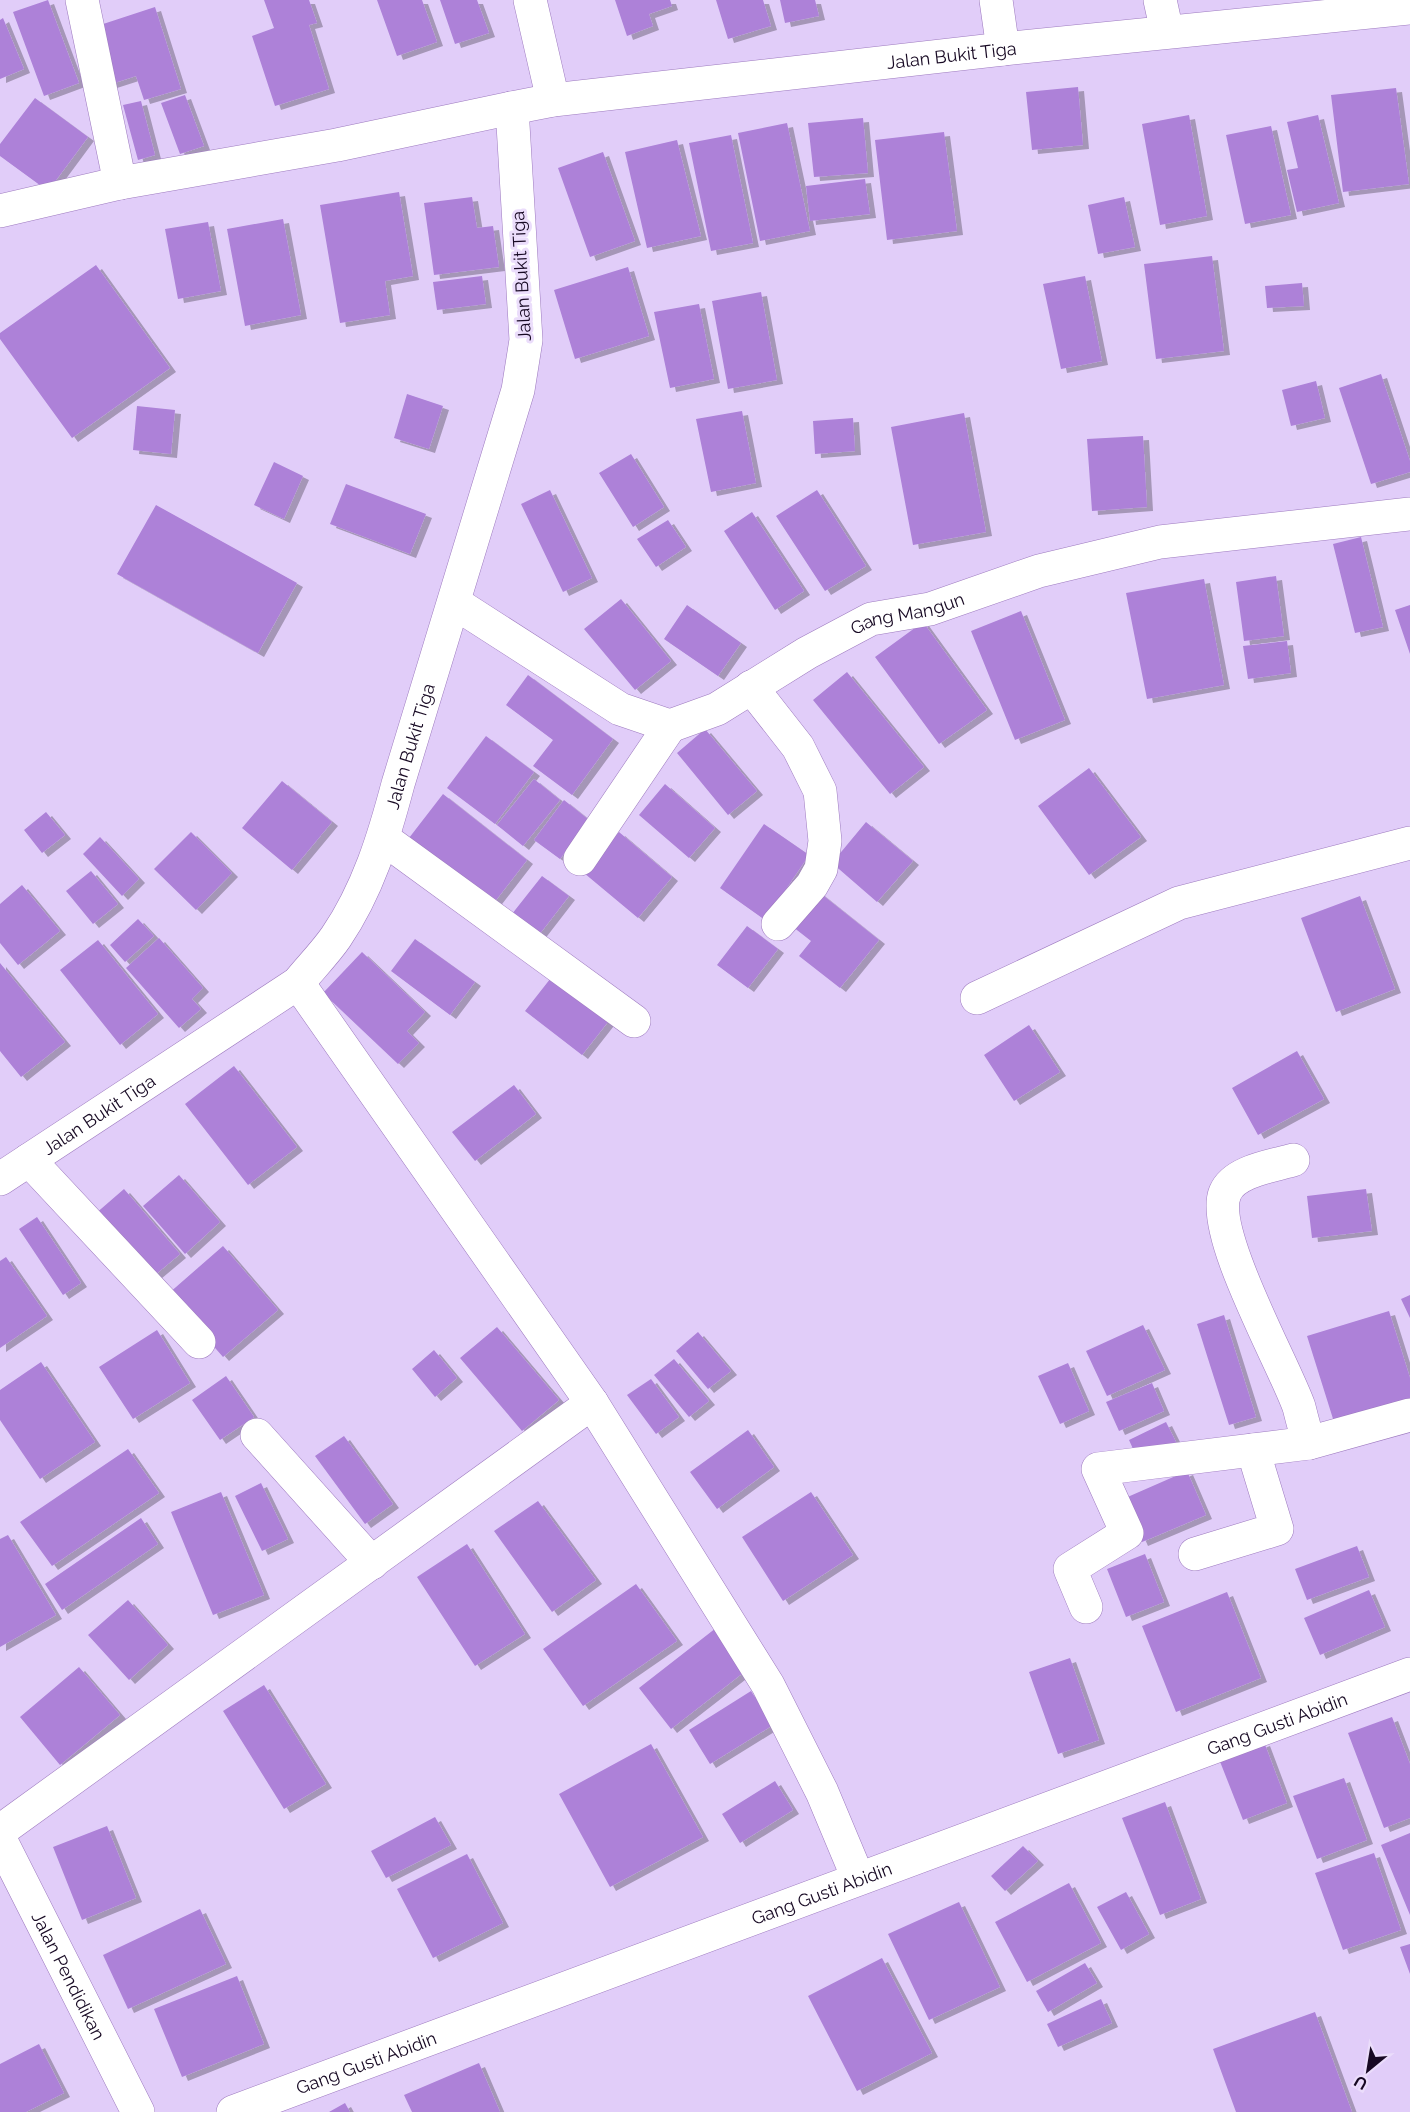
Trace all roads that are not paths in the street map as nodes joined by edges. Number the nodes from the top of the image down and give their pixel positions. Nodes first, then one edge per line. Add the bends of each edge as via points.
1 (82, 0) edge
2 (530, 0) edge
3 (996, 0) edge
4 (1410, 8) edge
5 (1163, 13) edge
6 (1003, 49) junction
7 (554, 100) junction
8 (512, 108) junction
9 (120, 183) junction
10 (0, 211) edge
11 (1410, 514) edge
12 (455, 603) junction
13 (751, 687) junction
14 (670, 726) junction
15 (384, 838) junction
16 (1410, 843) edge
17 (580, 859) dead end
18 (778, 924) dead end
19 (298, 983) junction
20 (977, 998) dead end
21 (634, 1021) dead end
22 (29, 1160) junction
23 (1293, 1160) dead end
24 (0, 1179) edge
25 (199, 1342) dead end
26 (592, 1403) junction
27 (1410, 1416) edge
28 (257, 1435) dead end
29 (1309, 1443) junction
30 (1253, 1450) junction
31 (1195, 1554) dead end
32 (372, 1563) junction
33 (1086, 1607) dead end
34 (1410, 1674) edge
35 (0, 1831) edge
36 (0, 1839) edge
37 (858, 1878) junction
38 (138, 2112) edge
39 (233, 2112) edge

1 - 9 street
2 - 7 street
3 - 6 street
4 - 5 street, Jalan Bukit Tiga
5 - 6 street, Jalan Bukit Tiga
6 - 7 street, Jalan Bukit Tiga
7 - 8 street, Jalan Bukit Tiga
8 - 9 street via 337,145
8 - 12 street, Jalan Bukit Tiga via 526,340 518,390
9 - 10 street
11 - 13 street, Gang Mangun via 1160,542 1039,571 930,609 871,619
12 - 14 street via 620,709
12 - 15 street, Jalan Bukit Tiga
13 - 14 street, Gang Mangun via 717,709
13 - 18 street via 798,747 819,790 825,841 821,869 812,885
14 - 17 street
15 - 19 street, Jalan Bukit Tiga via 360,896 336,938
15 - 21 street
16 - 20 street via 1179,903
19 - 22 street, Jalan Bukit Tiga
19 - 26 street
22 - 24 street, Jalan Bukit Tiga
22 - 25 street
23 - 29 street via 1237,1178 1225,1193 1223,1213 1236,1265 1299,1407
26 - 32 street
26 - 37 street via 768,1685 822,1792
27 - 29 street
28 - 32 street
29 - 30 street
30 - 31 street via 1277,1529
30 - 33 street via 1098,1469 1127,1533 1070,1569
32 - 35 street
34 - 37 street, Gang Gusti Abidin
36 - 38 street, Jalan Pendidikan
37 - 39 street, Gang Gusti Abidin

